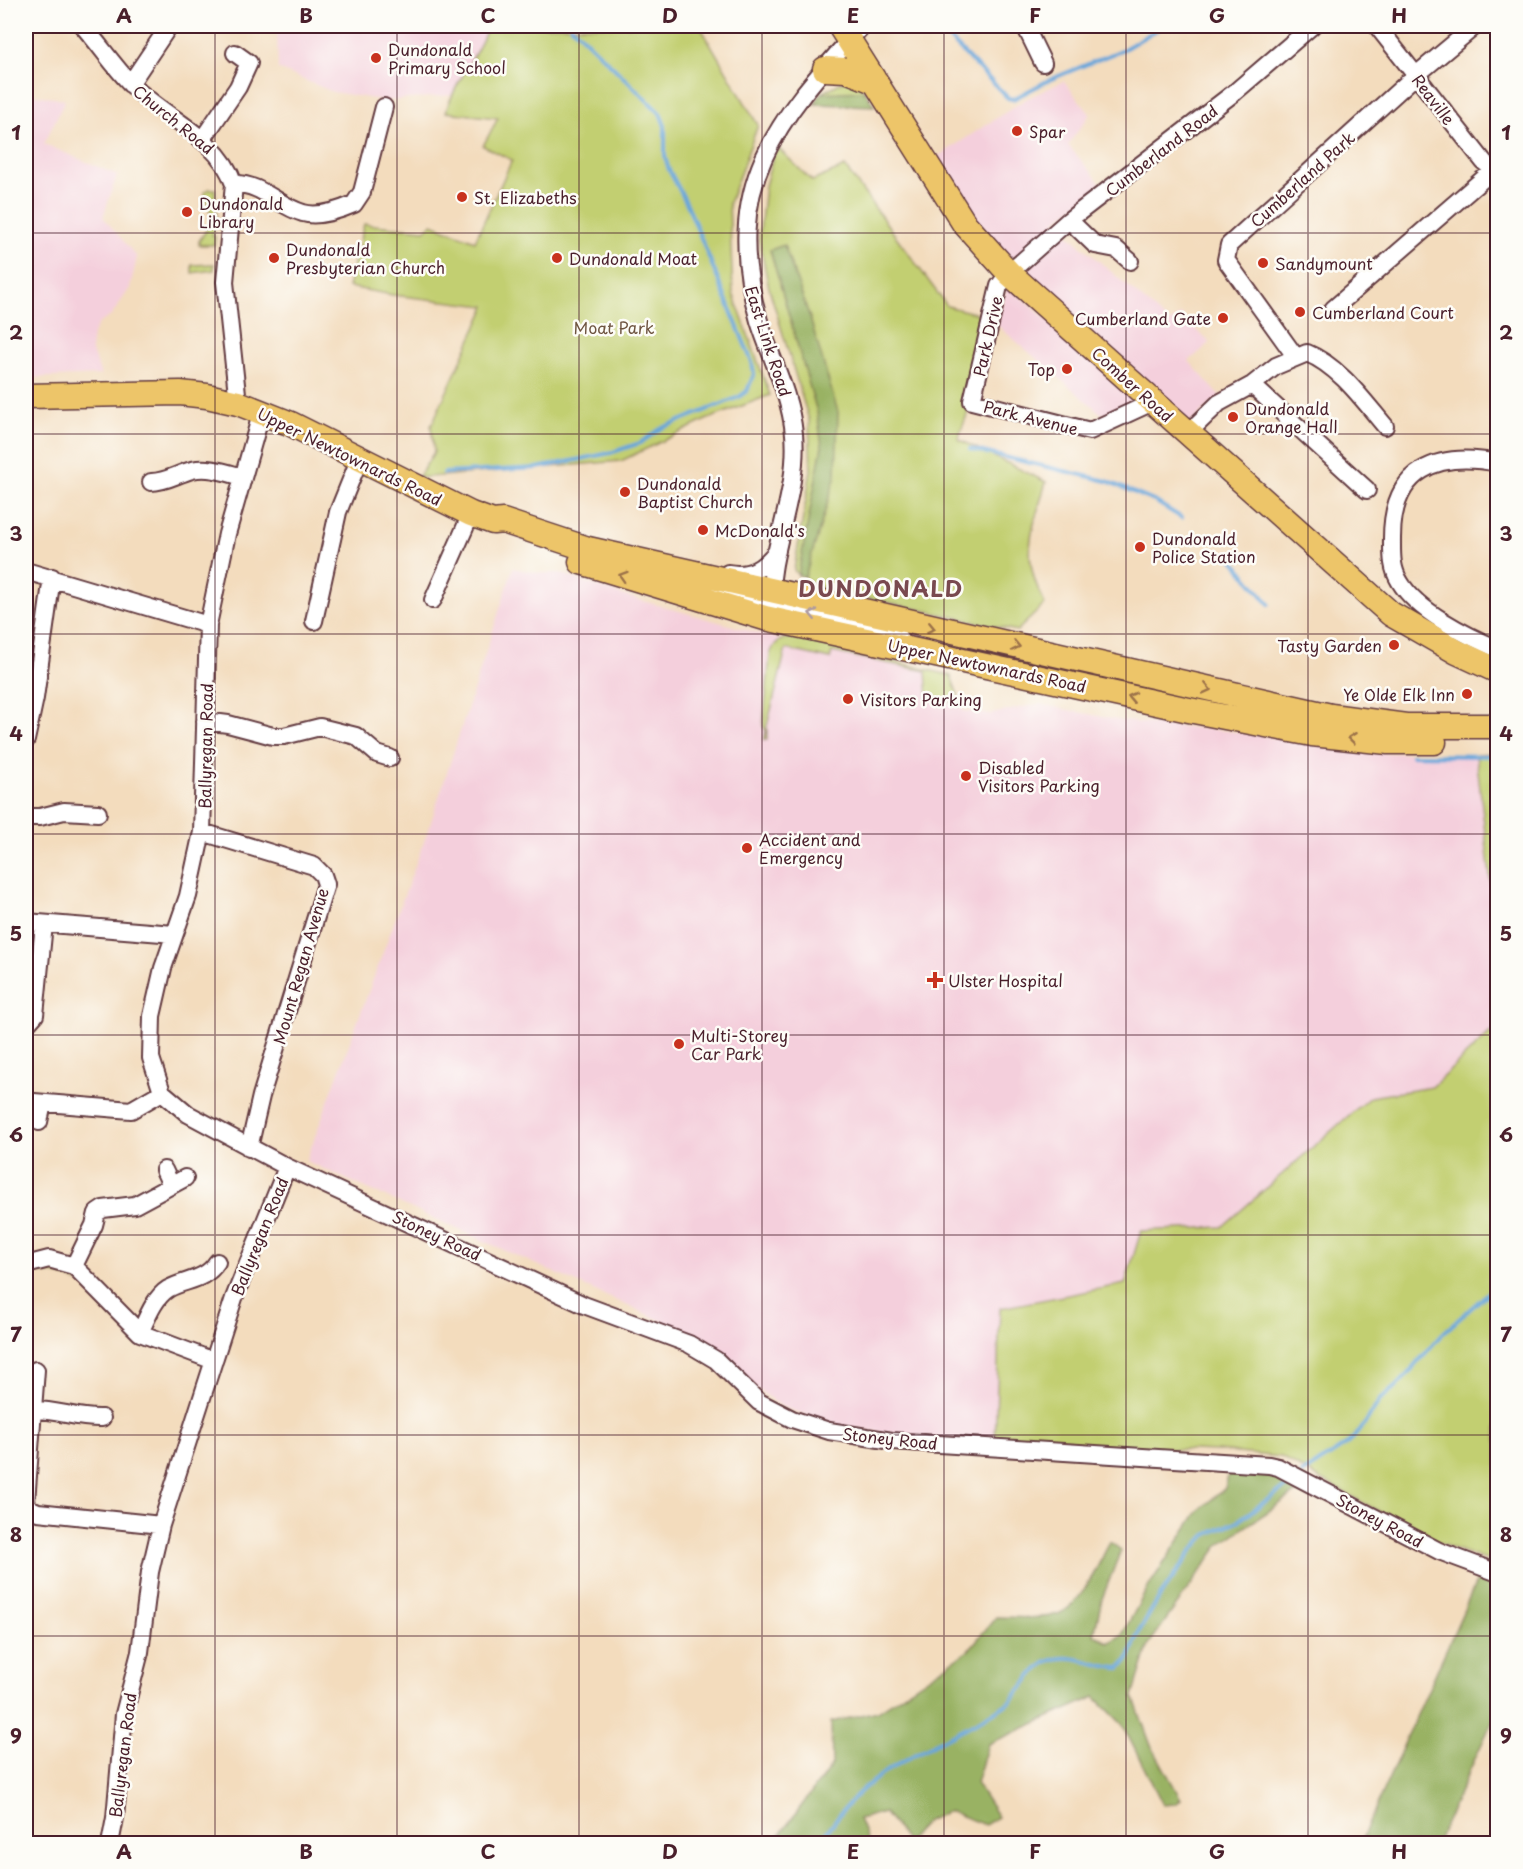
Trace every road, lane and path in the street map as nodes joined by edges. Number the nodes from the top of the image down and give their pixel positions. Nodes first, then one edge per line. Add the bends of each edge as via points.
1 (83, 26) edge
2 (169, 26) edge
3 (1024, 26) edge
4 (1312, 26) edge
5 (1377, 26) edge
6 (1475, 26) edge
7 (850, 30) edge
8 (235, 53) dead end
9 (1042, 63) dead end
10 (825, 69) junction
11 (1415, 76) junction
12 (876, 82) junction
13 (130, 84) junction
14 (384, 107) dead end
15 (202, 140) junction
16 (1496, 170) edge
17 (234, 184) junction
18 (1069, 220) junction
19 (1130, 261) dead end
20 (1009, 273) junction
21 (1334, 309) dead end
22 (1295, 356) junction
23 (1252, 386) junction
24 (26, 396) edge
25 (972, 401) joint
26 (1155, 401) junction
27 (238, 403) junction
28 (262, 411) junction
29 (1385, 426) dead end
30 (1188, 433) junction
31 (359, 460) junction
32 (1497, 463) edge
33 (243, 477) junction
34 (151, 482) dead end
35 (1367, 490) dead end
36 (482, 518) junction
37 (778, 549) junction
38 (662, 567) junction
39 (26, 571) edge
40 (52, 577) junction
41 (432, 602) dead end
42 (768, 604) junction
43 (314, 621) dead end
44 (208, 625) junction
45 (1497, 649) edge
46 (1497, 671) edge
47 (205, 721) junction
48 (1497, 726) edge
49 (26, 740) edge
50 (1497, 741) edge
51 (390, 758) dead end
52 (98, 813) dead end
53 (26, 817) edge
54 (202, 832) junction
55 (26, 922) edge
56 (44, 924) junction
57 (174, 934) junction
58 (26, 1025) edge
59 (162, 1092) junction
60 (39, 1122) dead end
61 (249, 1148) junction
62 (287, 1167) junction
63 (173, 1178) dead end
64 (26, 1264) edge
65 (74, 1266) junction
66 (214, 1273) dead end
67 (141, 1333) junction
68 (214, 1361) junction
69 (36, 1370) dead end
70 (33, 1410) junction
71 (103, 1416) dead end
72 (27, 1463) edge
73 (161, 1525) junction
74 (1497, 1573) edge
75 (110, 1844) edge

1 - 13 street, Church Road
2 - 13 street
3 - 9 street
4 - 18 street, Cumberland Road via 1235,92
5 - 11 street, Reaville
6 - 11 street, Cumberland Park
7 - 10 street, East Link Road
7 - 12 highway, Comber Road
8 - 15 street via 249,63 238,87
10 - 12 highway via 852,71
10 - 37 street, East Link Road via 770,144 756,174 747,216 745,248 750,287 788,400 794,435 789,498
11 - 16 street, Reaville
11 - 22 street, Cumberland Park via 1229,245 1226,260
12 - 20 highway, Comber Road via 964,223
13 - 15 street, Church Road
14 - 17 street via 362,192 354,204 316,215 303,213 254,187
15 - 17 street, Church Road via 229,169
16 - 21 street
17 - 27 street via 225,282
18 - 19 street via 1095,245 1116,249
18 - 20 street, Cumberland Road
20 - 25 street, Park Drive via 999,286
20 - 26 highway, Comber Road
22 - 23 street
22 - 29 street via 1307,353 1321,359
23 - 30 street via 1219,403
23 - 35 street
24 - 27 highway, Upper Newtownards Road via 180,393
25 - 26 street, Park Avenue via 1090,431
26 - 30 highway, Comber Road
27 - 28 highway, Upper Newtownards Road
28 - 31 highway, Upper Newtownards Road
28 - 33 street, Ballyregan Road
30 - 46 highway, Comber Road via 1391,614
31 - 36 highway, Upper Newtownards Road
31 - 43 street via 338,512
32 - 45 street via 1453,459 1430,464 1401,491 1392,530 1392,564 1400,583 1445,622
33 - 34 street via 194,469 162,482
33 - 44 street, Ballyregan Road
36 - 38 highway, Upper Newtownards Road
36 - 41 street
42 -> 36 highway, Upper Newtownards Road via 650,585 543,549 501,532
37 - 38 street via 760,569 746,574 687,564
37 - 42 street, East Link Road
38 - 42 highway, Upper Newtownards Road
39 - 40 street
40 - 44 street
40 - 49 street
42 -> 48 highway, Upper Newtownards Road via 1331,716 1406,726
50 -> 42 highway, Upper Newtownards Road via 1389,742 1312,734 1189,711 904,647
44 - 47 street, Ballyregan Road
47 - 51 street via 273,736 320,726 356,736 377,754
47 - 54 street, Ballyregan Road
52 - 53 street via 64,811
54 - 57 street, Ballyregan Road via 188,896
54 - 61 street, Mount Regan Avenue via 314,866 326,884 261,1096
55 - 56 street
56 - 57 street
56 - 58 street via 34,1015
57 - 59 street, Ballyregan Road via 152,1016 151,1058
59 - 60 street via 130,1110 38,1103
59 - 61 street, Ballyregan Road via 188,1114
61 - 62 street, Ballyregan Road
62 - 68 street, Ballyregan Road via 234,1298
62 - 74 street, Stoney Road via 584,1305 689,1344 716,1360 759,1402 792,1419 829,1431 892,1441 1269,1465 1439,1551
63 - 65 street via 135,1205 97,1213
64 - 65 street via 49,1259
65 - 67 street
66 - 67 street via 168,1290 153,1306
67 - 68 street
68 - 73 street, Ballyregan Road
69 - 70 street
70 - 71 street via 57,1410 82,1419
70 - 72 street
72 - 73 street via 29,1508
73 - 75 street, Ballyregan Road via 150,1572 140,1652 124,1714

